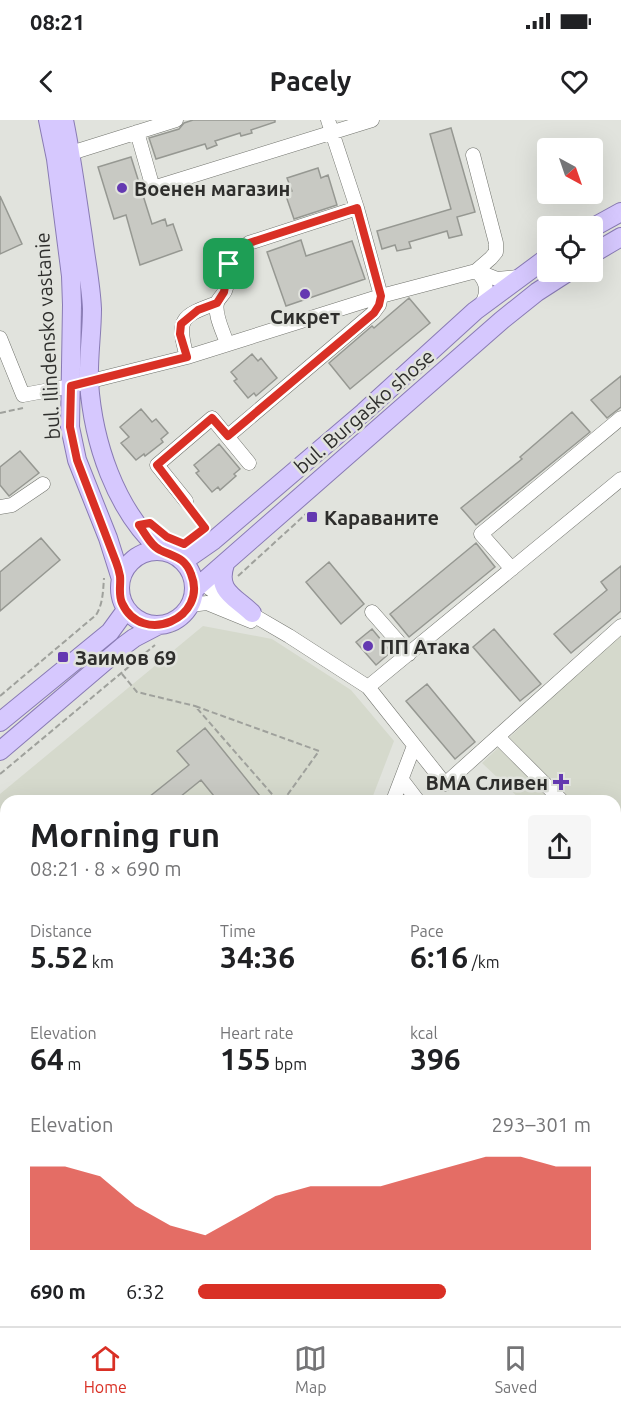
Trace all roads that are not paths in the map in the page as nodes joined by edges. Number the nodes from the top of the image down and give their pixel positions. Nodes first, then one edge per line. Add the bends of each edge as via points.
1 (48, 120) edge
2 (64, 120) edge
3 (372, 120) edge
4 (172, 121) edge
5 (330, 126) edge
6 (136, 132) junction
7 (71, 153) junction
8 (473, 155) dead end
9 (357, 208) junction
10 (621, 212) edge
11 (603, 222) edge
12 (621, 237) edge
13 (603, 248) edge
14 (537, 264) edge
15 (476, 271) junction
16 (518, 277) junction
17 (552, 282) edge
18 (381, 296) junction
19 (217, 303) junction
20 (476, 311) junction
21 (0, 338) edge
22 (227, 344) junction
23 (187, 357) junction
24 (80, 384) junction
25 (621, 418) edge
26 (228, 436) junction
27 (249, 463) dead end
28 (621, 479) edge
29 (43, 483) dead end
30 (186, 501) road end
31 (0, 507) edge
32 (160, 550) junction
33 (179, 558) junction
34 (225, 564) junction
35 (512, 569) junction
36 (121, 579) junction
37 (195, 588) junction
38 (126, 610) junction
39 (372, 612) dead end
40 (252, 613) junction
41 (157, 626) junction
42 (621, 626) edge
43 (289, 636) junction
44 (409, 654) junction
45 (368, 687) junction
46 (0, 722) edge
47 (498, 737) junction
48 (414, 746) junction
49 (0, 751) edge
50 (402, 780) junction
51 (396, 795) edge
52 (413, 795) edge
53 (555, 795) edge

1 - 24 main road, bul. Ilindensko vastanie via 56,159
2 - 7 main road, bul. Ilindensko vastanie
3 - 5 street
4 - 6 street
5 - 6 street via 153,188
5 - 9 street
6 - 7 street
7 - 24 main road, bul. Ilindensko vastanie via 92,309
8 - 15 street via 496,243 496,252
9 - 18 street
9 - 19 street via 249,243 236,252 229,264 224,292
10 - 11 main road
12 - 13 main road
14 - 16 main road, bul. Burgasko shose
15 - 16 street via 497,279
15 - 18 street
15 - 20 street via 486,288 484,301
16 - 20 main road, bul. Burgasko shose
17 - 34 main road, bul. Burgasko shose via 502,320
18 - 22 street
18 - 26 street via 374,313
19 - 22 street
19 - 23 street via 198,310 181,324
20 - 33 main road, bul. Burgasko shose via 259,504 191,556
21 - 24 street via 23,395
22 - 23 street
23 - 24 street
24 - 32 main road, bul. Ilindensko vastanie via 109,471 130,514
24 - 36 main road, bul. Ilindensko vastanie via 70,427 77,460
25 - 35 street via 481,534
26 - 27 street
26 - 30 street via 212,418 157,465
28 - 35 street
29 - 31 street via 12,505
32 - 33 main road
32 - 36 main road via 134,558
33 - 37 main road via 187,565
34 - 37 main road, bul. Burgasko shose
34 - 40 main road via 220,577 224,589
35 - 44 street
36 - 38 main road via 120,596
37 - 40 street via 218,594
37 - 41 main road via 176,620
37 - 43 street via 207,603
38 - 41 main road
38 - 46 main road via 110,632
39 - 44 street
40 - 43 street
41 - 49 main road via 134,638
42 - 47 street
43 - 45 street
44 - 45 street
45 - 48 street
47 - 48 street via 445,784
47 - 53 street
48 - 50 street
50 - 51 street
50 - 52 street

